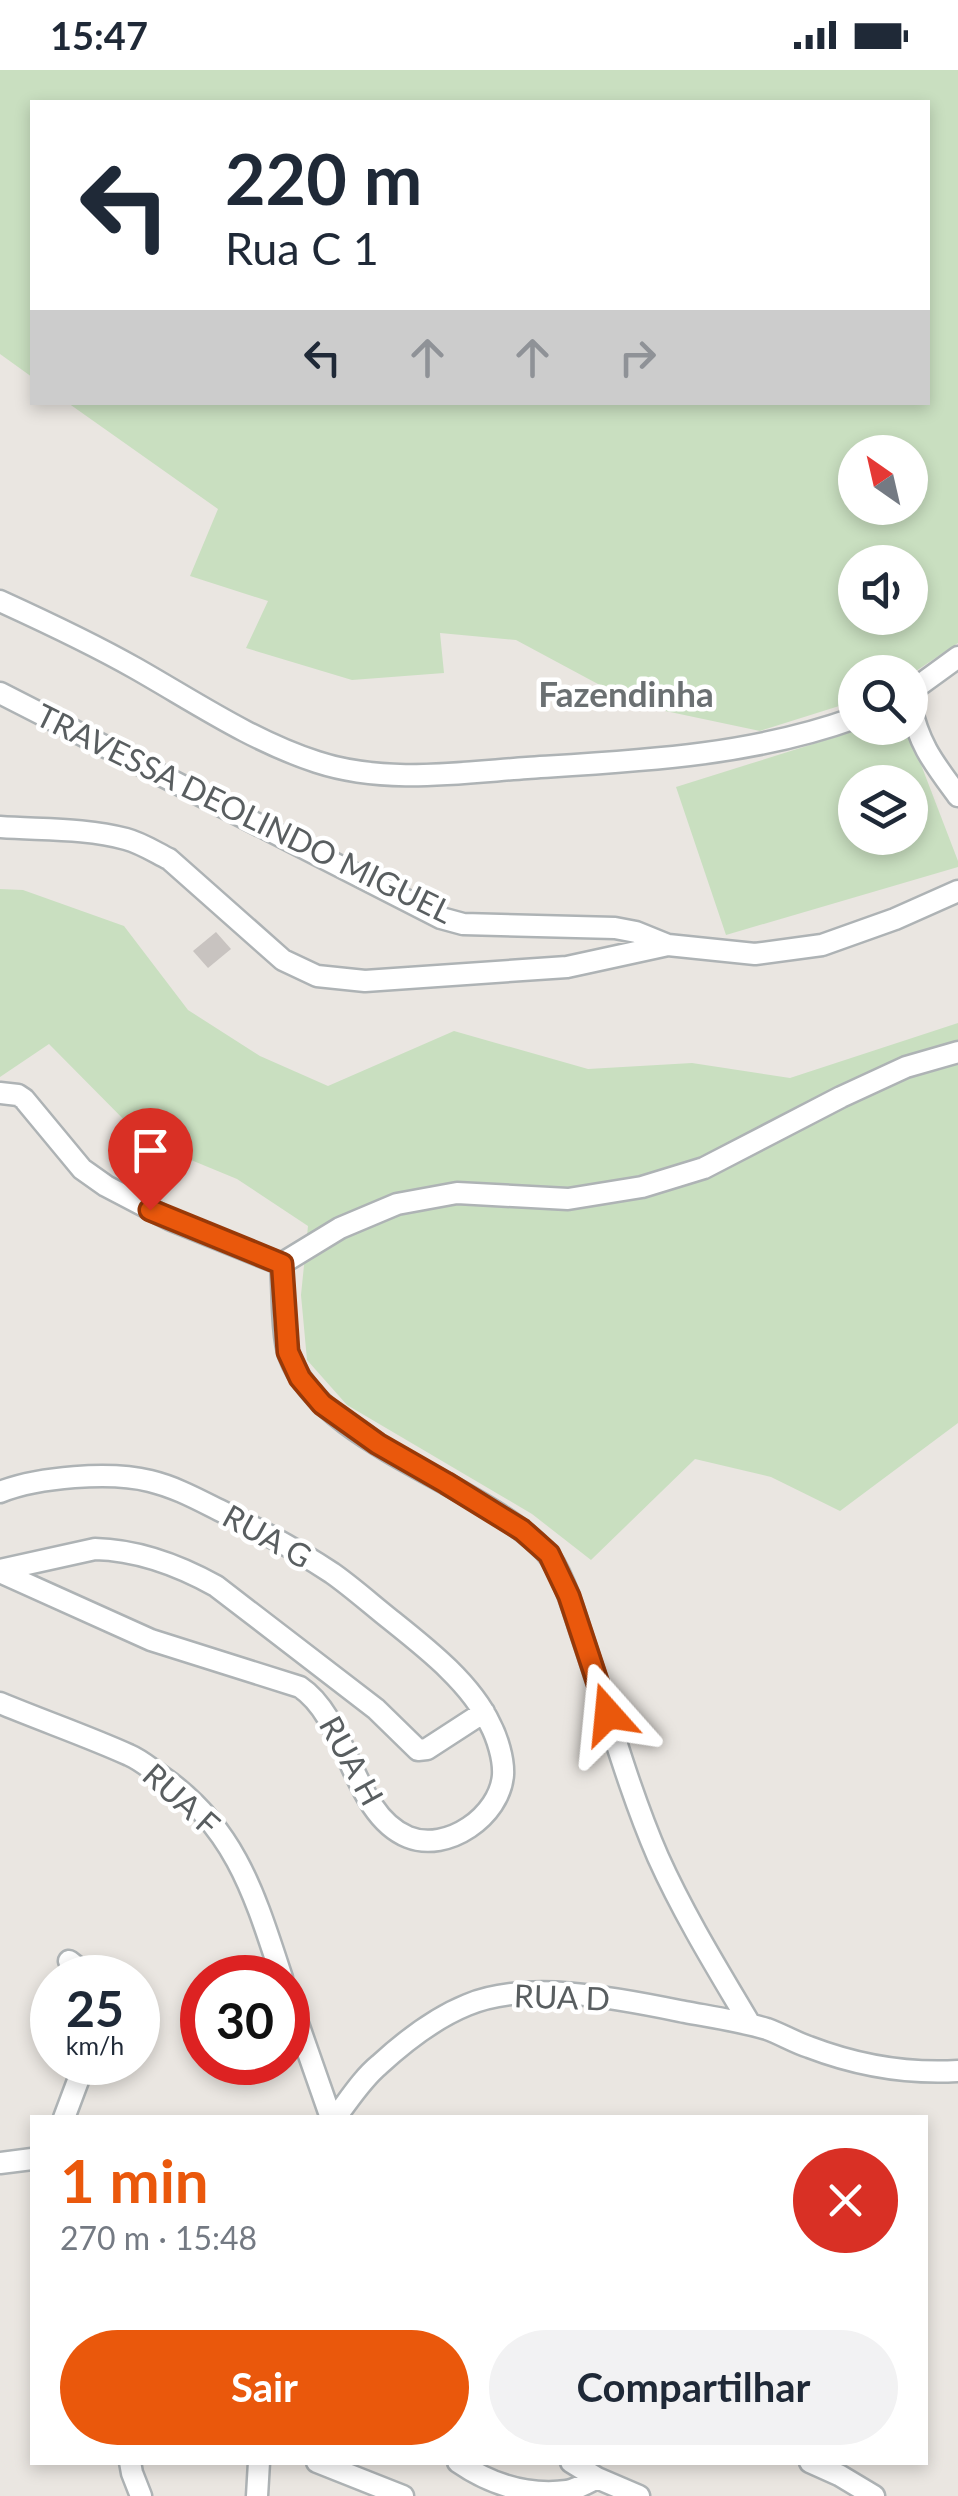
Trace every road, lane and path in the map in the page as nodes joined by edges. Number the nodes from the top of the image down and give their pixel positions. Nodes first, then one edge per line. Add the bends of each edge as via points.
1 (0, 601) edge
2 (958, 657) edge
3 (928, 679) edge
4 (0, 693) edge
5 (838, 724) edge
6 (923, 745) edge
7 (958, 796) edge
8 (0, 827) edge
9 (958, 891) edge
10 (668, 946) junction
11 (958, 1052) edge
12 (0, 1093) edge
13 (282, 1264) junction
14 (0, 1492) edge
15 (0, 1571) edge
16 (0, 1703) edge
17 (484, 1712) junction
18 (275, 1955) edge
19 (750, 2024) junction
20 (310, 2055) edge
21 (958, 2071) edge
22 (76, 2085) edge
23 (65, 2115) edge
24 (332, 2115) edge
25 (335, 2115) edge
26 (30, 2159) edge
27 (0, 2163) edge
28 (131, 2465) edge
29 (259, 2465) edge
30 (324, 2465) edge
31 (462, 2465) edge
32 (576, 2465) edge
33 (817, 2465) edge
34 (597, 2478) junction
35 (141, 2496) edge
36 (257, 2496) edge
37 (403, 2496) edge
38 (640, 2496) edge
39 (874, 2496) edge

1 - 5 street via 132,666 252,736 318,763 374,774 664,759 766,744
2 - 3 street
4 - 10 street, TRAVESSA DEOLINDO MIGUEL via 441,918 614,928
6 - 7 street
8 - 10 street via 88,833 147,847 283,960 317,976 365,981 568,966
9 - 10 street via 822,945 755,954
11 - 13 street via 906,1067 704,1168 568,1199 457,1193 397,1204 340,1228
12 - 13 street via 24,1099 82,1169 106,1186 170,1220
13 - 19 street via 288,1352 322,1404 522,1530 549,1554 658,1857
14 - 17 street, RUA G via 70,1477 146,1480 178,1490 333,1574 443,1664
15 - 17 street via 95,1549 188,1570 376,1709 418,1750
15 - 17 street, RUA H via 151,1640 300,1687 319,1704 386,1824 411,1839 442,1841 463,1831 495,1799 503,1775
16 - 18 street, RUA F via 133,1756 198,1806 235,1857
19 - 21 street, RUA D via 863,2064
19 - 25 street, RUA D via 618,1998 526,1992 491,1998 433,2024 376,2066
20 - 24 street
22 - 23 street
26 - 27 street
28 - 35 street
29 - 36 street
30 - 37 street
31 - 34 street via 483,2479 538,2493 570,2491
32 - 34 street
33 - 39 street
34 - 38 street

